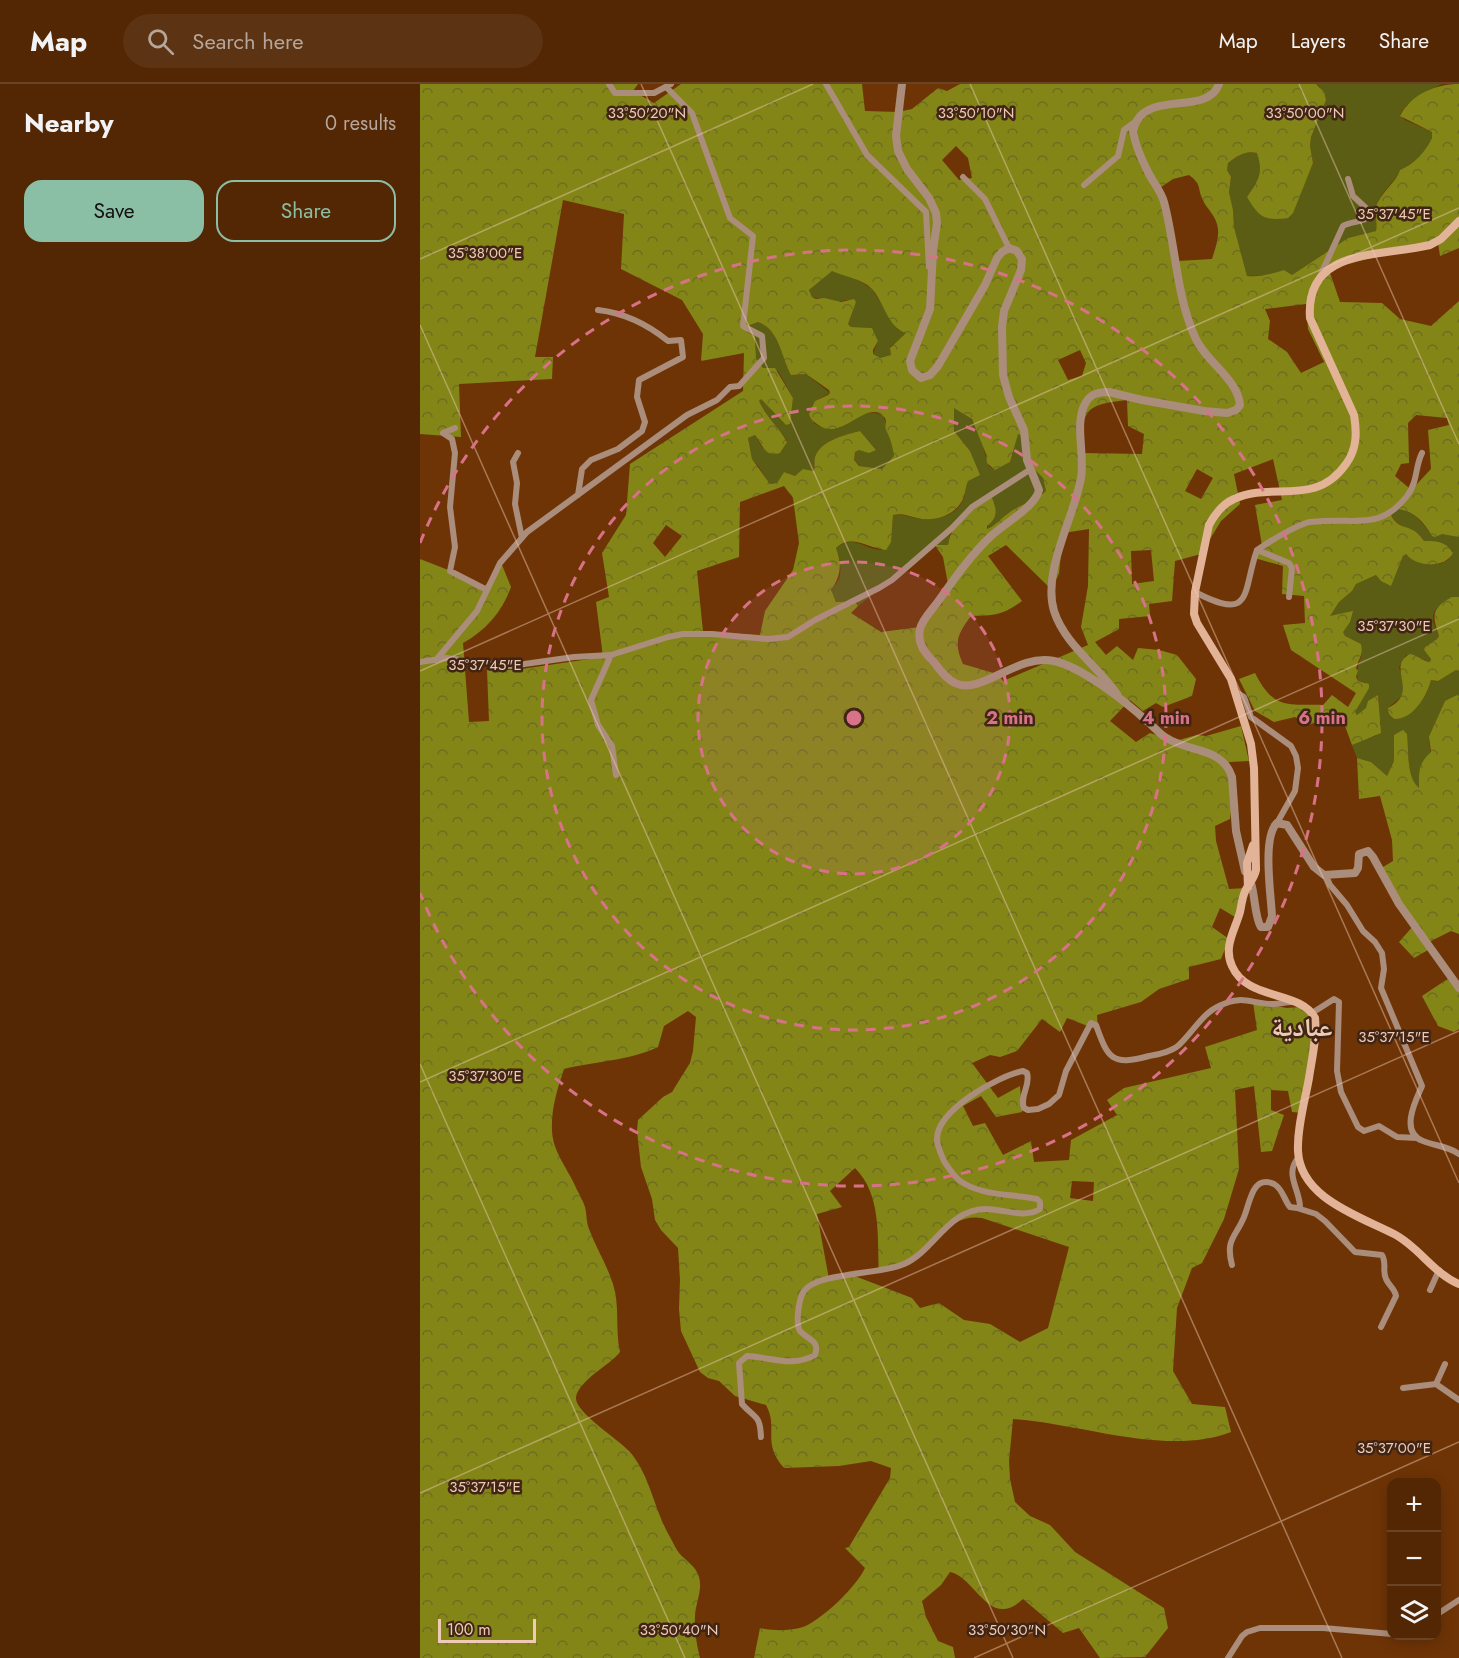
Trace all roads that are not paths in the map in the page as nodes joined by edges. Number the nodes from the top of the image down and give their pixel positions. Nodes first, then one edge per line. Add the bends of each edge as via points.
1 (609, 84) edge
2 (826, 84) edge
3 (902, 84) edge
4 (1219, 84) edge
5 (668, 85) edge
6 (1139, 118) junction
7 (963, 177) dead end
8 (1348, 179) dead end
9 (1084, 185) dead end
10 (1459, 221) edge
11 (1009, 248) junction
12 (932, 270) junction
13 (1319, 277) junction
14 (598, 310) dead end
15 (455, 428) dead end
16 (518, 453) dead end
17 (1422, 453) dead end
18 (1031, 469) junction
19 (578, 495) junction
20 (522, 538) junction
21 (1257, 550) junction
22 (487, 590) junction
23 (1195, 592) junction
24 (1289, 597) dead end
25 (611, 656) junction
26 (436, 660) junction
27 (420, 662) edge
28 (1236, 692) junction
29 (1120, 699) junction
30 (616, 775) dead end
31 (1277, 823) junction
32 (1254, 842) junction
33 (1246, 872) junction
34 (1326, 876) junction
35 (1249, 885) junction
36 (1459, 988) edge
37 (1292, 1002) junction
38 (1312, 1012) junction
39 (1417, 1138) junction
40 (1459, 1154) edge
41 (1299, 1157) junction
42 (1297, 1208) junction
43 (1232, 1265) dead end
44 (1438, 1270) junction
45 (1459, 1284) edge
46 (1430, 1290) dead end
47 (1381, 1327) dead end
48 (1445, 1364) dead end
49 (1436, 1384) junction
50 (1402, 1388) dead end
51 (1459, 1400) edge
52 (761, 1437) dead end
53 (1459, 1600) edge
54 (1441, 1612) edge
55 (1387, 1634) edge
56 (1228, 1658) edge

1 - 5 street via 615,93 654,93
2 - 12 street via 867,154 926,212 928,267
3 - 12 street via 898,152 936,213
4 - 6 street via 1217,90 1197,102 1163,104
5 - 19 street via 692,113 730,218 753,236 743,326 762,336 765,357 739,386 730,387 717,400 687,415
6 - 9 street via 1124,130 1118,156
6 - 29 street via 1133,127 1134,136 1163,199 1192,330 1200,348 1231,382 1240,405 1227,413 1204,411 1100,392 1089,397 1083,408 1081,479 1054,573 1052,599 1068,638
7 - 11 street via 985,199
8 - 13 street via 1353,196 1369,216 1343,226
10 - 13 main road via 1430,244 1348,259 1332,265
11 - 12 street via 997,258 938,366 921,378 912,370 910,361 930,309
11 - 18 street via 1022,259 1004,311 1003,375 1024,430
13 - 23 main road via 1312,289 1310,318 1354,415 1355,445 1350,459 1330,481 1316,488 1247,495 1224,505 1209,525
14 - 19 street via 615,311 649,326 668,341 681,340 683,357 639,380 637,397 645,422 642,431 582,469
15 - 22 street via 443,433 452,439 454,453 450,507 455,547 450,571
16 - 20 street via 513,462
17 - 21 street via 1408,494 1395,509 1362,523 1307,523
18 - 25 street via 972,507 892,580 815,620 795,635 768,639 683,634
18 - 29 street via 1039,490 1036,499 968,560 922,624 922,648 950,680 961,686 975,685 1030,661 1048,660 1066,665
19 - 20 street
20 - 22 street via 500,563
21 - 23 street via 1245,597 1239,602 1229,605
21 - 24 street via 1289,563
22 - 26 street via 477,611
23 - 28 main road via 1197,623 1220,657
25 - 26 street via 510,666
25 - 30 street via 591,700 598,725 612,746
26 - 27 street
28 - 31 street via 1244,697 1255,720 1291,746 1296,756 1295,791
28 - 32 main road via 1253,756
29 - 33 street via 1172,741 1214,754 1226,763 1232,777 1236,831
31 - 34 street via 1287,825 1314,867
31 - 35 street via 1268,844 1272,916 1268,927 1258,923 1255,895
32 - 33 main road
32 - 35 main road via 1256,870
33 - 35 main road
34 - 36 street via 1355,873 1359,854 1370,852 1399,904
34 - 39 street via 1382,953 1381,988 1422,1086 1411,1111
35 - 37 main road via 1229,944 1231,965 1249,984
37 - 38 main road
37 - 52 street via 1272,1004 1245,999 1221,1004 1176,1047 1129,1061 1107,1052 1096,1025 1091,1023 1066,1071 1059,1095 1049,1104 1034,1110 1024,1108 1022,1100 1029,1080 1023,1071 970,1096 942,1123 937,1138 945,1163 966,1185 1037,1199 1040,1209 1025,1213 974,1211 952,1222 903,1264 830,1277 809,1287 800,1299 799,1326 815,1342 815,1355 783,1361 747,1356 739,1363 742,1404 755,1415
38 - 39 street via 1334,999 1339,1002 1341,1092 1358,1127 1364,1131 1379,1126 1397,1137
38 - 41 main road via 1316,1024
39 - 40 street
41 - 42 street via 1292,1167 1300,1198
41 - 44 main road via 1313,1186 1361,1219 1396,1235
42 - 43 street via 1287,1204 1275,1185 1267,1182 1254,1188 1231,1241
42 - 47 street via 1316,1214 1355,1252 1382,1255 1385,1278 1396,1296
44 - 45 main road
44 - 46 street
48 - 49 street
49 - 50 street
49 - 51 street
53 - 54 street
55 - 56 street via 1260,1628 1242,1636

